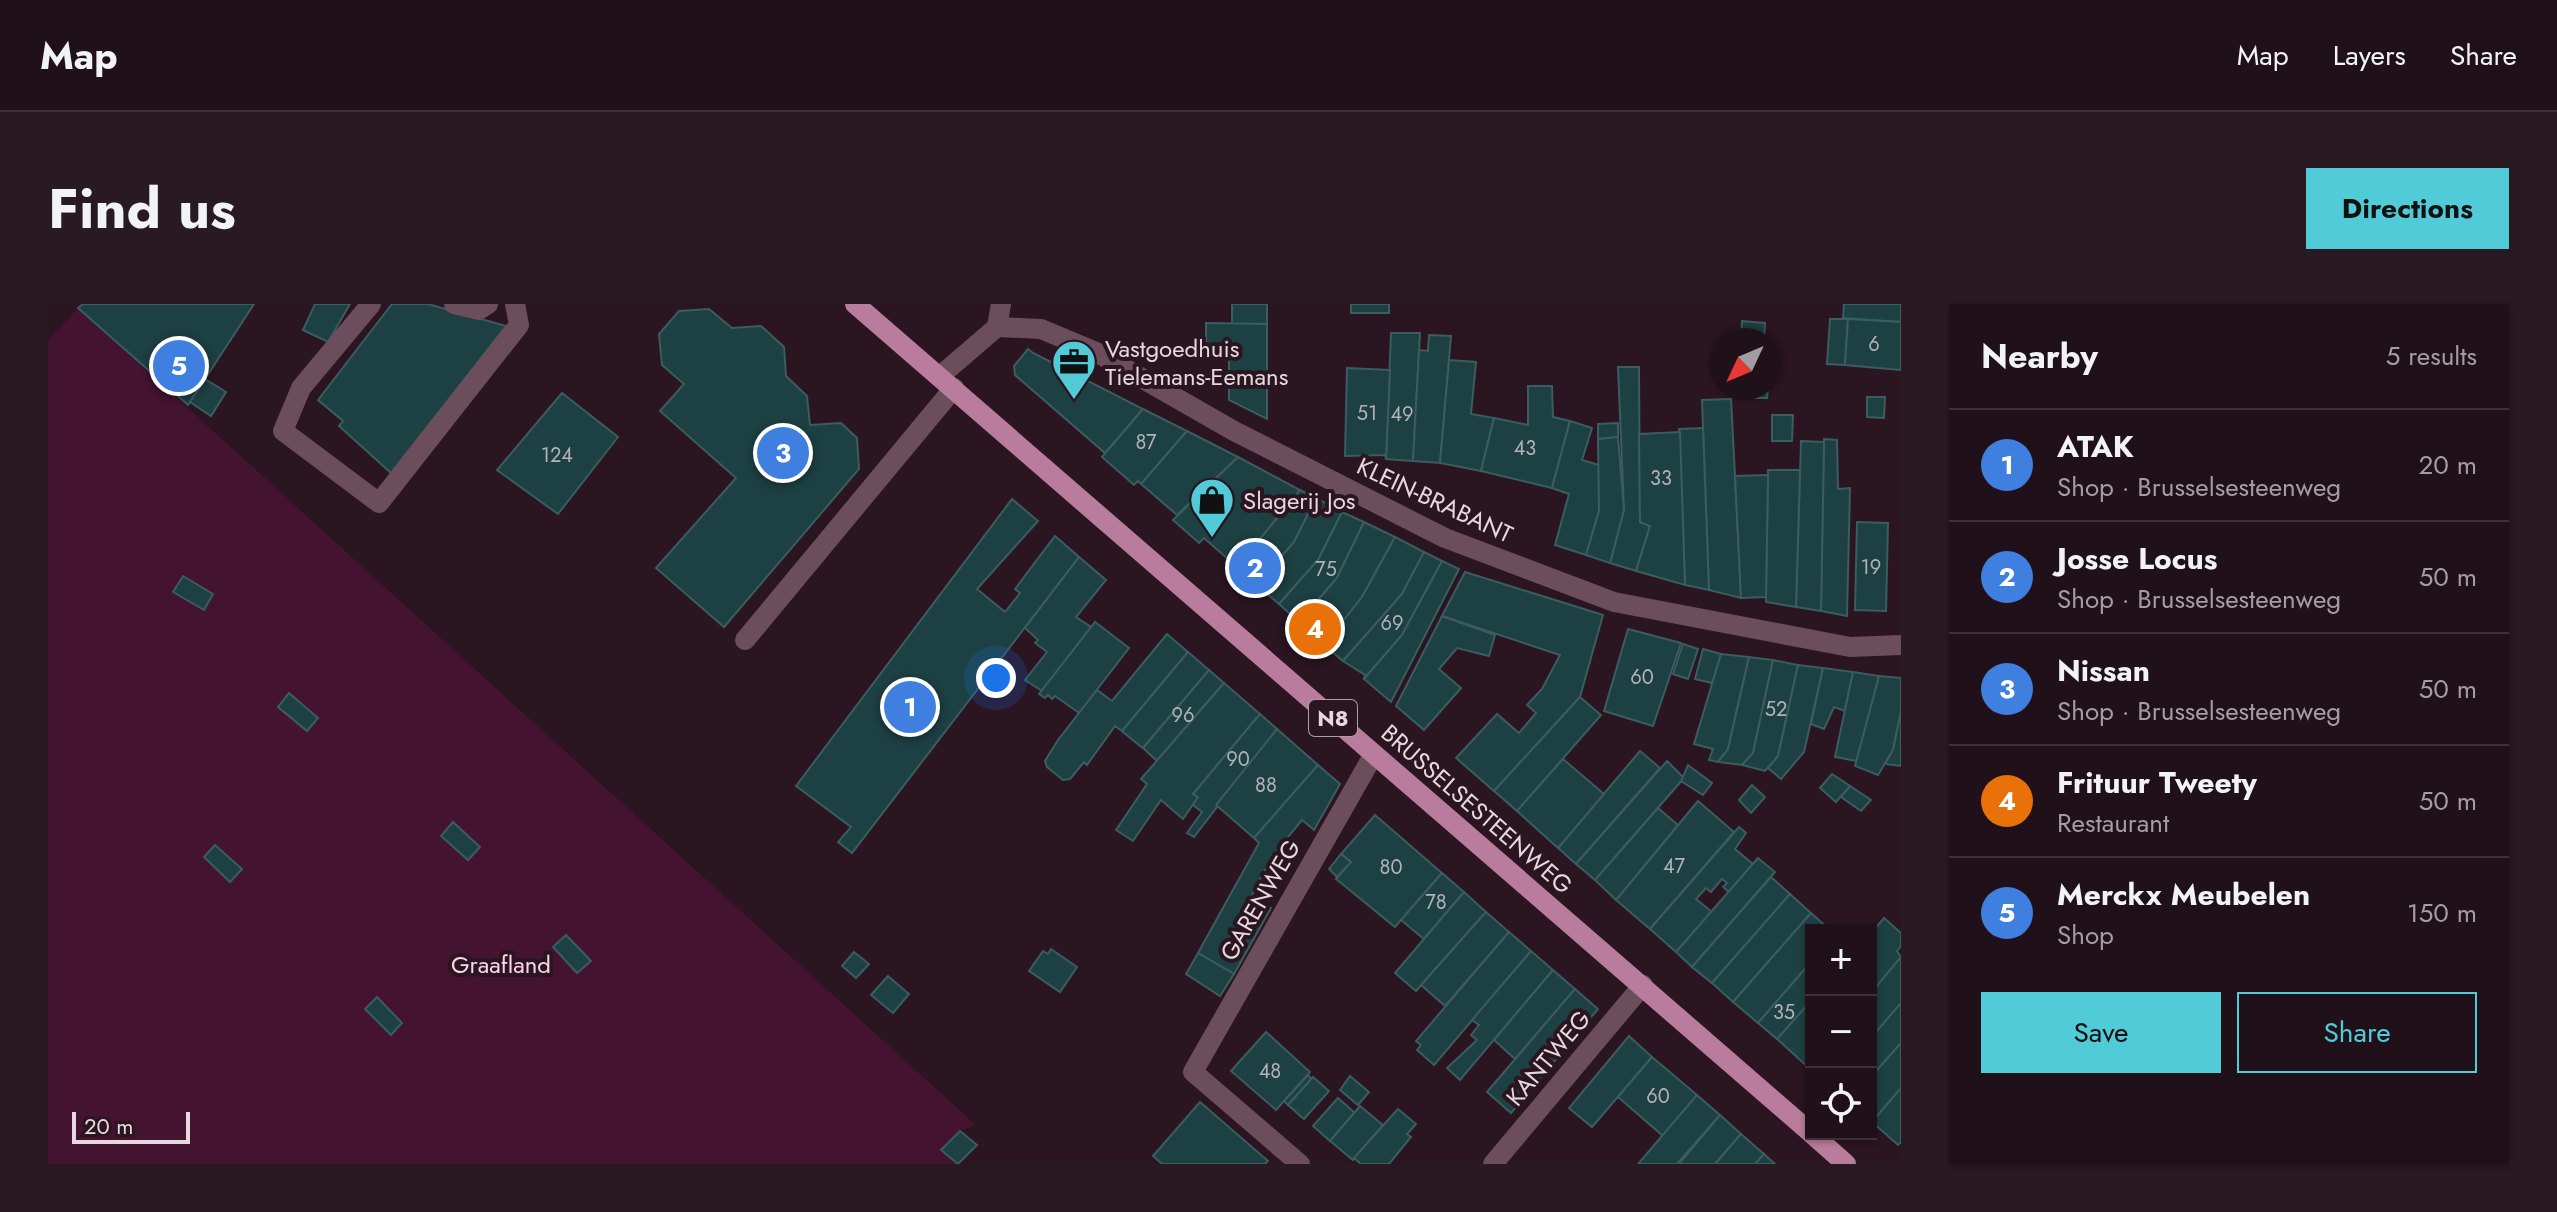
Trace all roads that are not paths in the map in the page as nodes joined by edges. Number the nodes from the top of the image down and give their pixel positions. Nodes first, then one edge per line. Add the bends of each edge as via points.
1 (371, 304) edge
2 (454, 304) edge
3 (488, 304) edge
4 (515, 304) edge
5 (855, 304) edge
6 (1001, 304) edge
7 (997, 327) junction
8 (947, 382) junction
9 (745, 640) dead end
10 (1901, 645) edge
11 (1374, 754) junction
12 (1643, 985) junction
13 (1805, 1129) edge
14 (1818, 1140) edge
15 (1300, 1164) edge
16 (1493, 1164) edge
17 (1846, 1164) edge

1 - 4 street via 301,388 283,431 379,503 519,325
2 - 3 street via 479,310
5 - 8 main road, BRUSSELSESTEENWEG / N8
6 - 7 street
7 - 8 street
7 - 10 street, KLEIN-BRABANT via 1041,329 1096,352 1234,431 1445,538 1594,595 1850,647
8 - 9 street
8 - 11 main road, BRUSSELSESTEENWEG / N8
11 - 12 main road, BRUSSELSESTEENWEG / N8
11 - 15 street, GARENWEG via 1193,1072
12 - 13 main road, BRUSSELSESTEENWEG / N8
12 - 16 street, KANTWEG
14 - 17 main road, BRUSSELSESTEENWEG / N8

